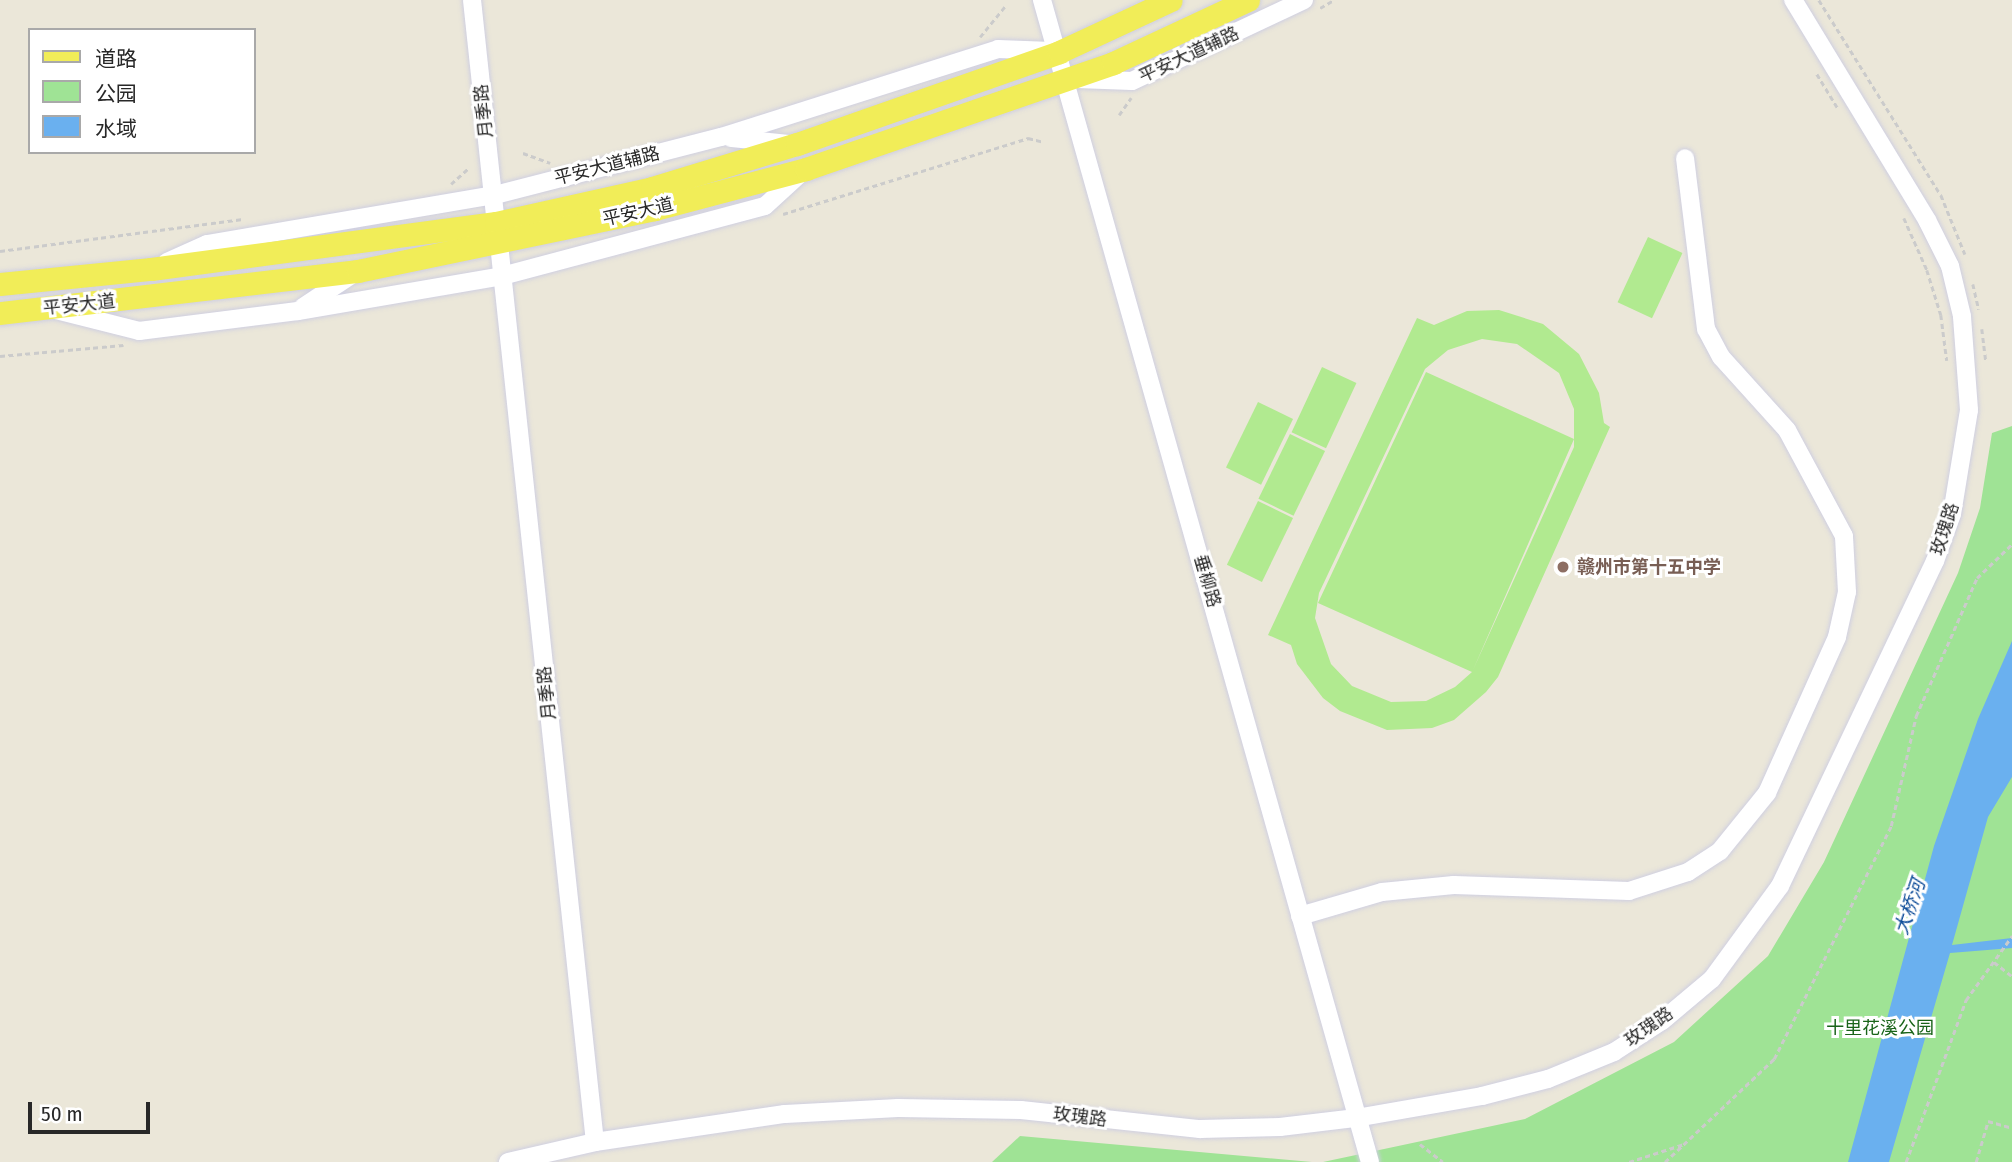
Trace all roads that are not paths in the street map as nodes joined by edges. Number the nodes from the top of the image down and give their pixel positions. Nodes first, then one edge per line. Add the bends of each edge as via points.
1 (472, 0) edge
2 (1042, 0) edge
3 (1171, 0) edge
4 (1248, 0) edge
5 (1304, 0) edge
6 (1793, 0) edge
7 (1059, 51) junction
8 (1066, 78) junction
9 (721, 136) junction
10 (797, 144) junction
11 (1685, 158) dead end
12 (806, 169) junction
13 (495, 195) junction
14 (498, 233) junction
15 (151, 269) junction
16 (358, 271) junction
17 (502, 276) junction
18 (0, 284) edge
19 (49, 308) junction
20 (298, 311) junction
21 (0, 313) edge
22 (1300, 916) junction
23 (1356, 1118) junction
24 (595, 1142) junction
25 (508, 1162) edge
26 (1370, 1162) edge

1 - 13 street, 月季路
2 - 7 street, 垂柳路
3 - 7 main road, 平安大道
4 - 8 main road, 平安大道 via 1115,62
5 - 8 street, 平安大道辅路 via 1132,81
6 - 23 street, 玫瑰路 via 1927,220 1950,266 1962,316 1969,410 1952,514 1935,561 1780,886 1712,979 1662,1021 1614,1052 1548,1079 1482,1096
7 - 8 street, 垂柳路
7 - 9 street, 平安大道辅路 via 998,49
7 - 10 main road, 平安大道
8 - 12 main road, 平安大道
8 - 22 street, 垂柳路
9 - 10 street
9 - 13 street, 平安大道辅路
10 - 14 main road, 平安大道
11 - 22 street via 1706,329 1721,357 1787,430 1844,536 1847,592 1837,637 1767,793 1720,851 1688,872 1629,891 1454,884 1382,892
12 - 14 main road, 平安大道
12 - 17 street via 765,206
13 - 14 street, 月季路
13 - 15 street, 平安大道辅路 via 207,244
14 - 15 main road, 平安大道
14 - 16 main road, 平安大道
14 - 17 street, 月季路
15 - 18 main road, 平安大道
16 - 19 main road, 平安大道
16 - 20 street
17 - 20 street
17 - 24 street, 月季路
19 - 20 street via 139,331
19 - 21 main road, 平安大道
22 - 23 street, 垂柳路
23 - 24 street, 玫瑰路 via 1280,1127 1200,1129 1021,1111 898,1108 785,1114
23 - 26 street, 垂柳路
24 - 25 street, 玫瑰路

